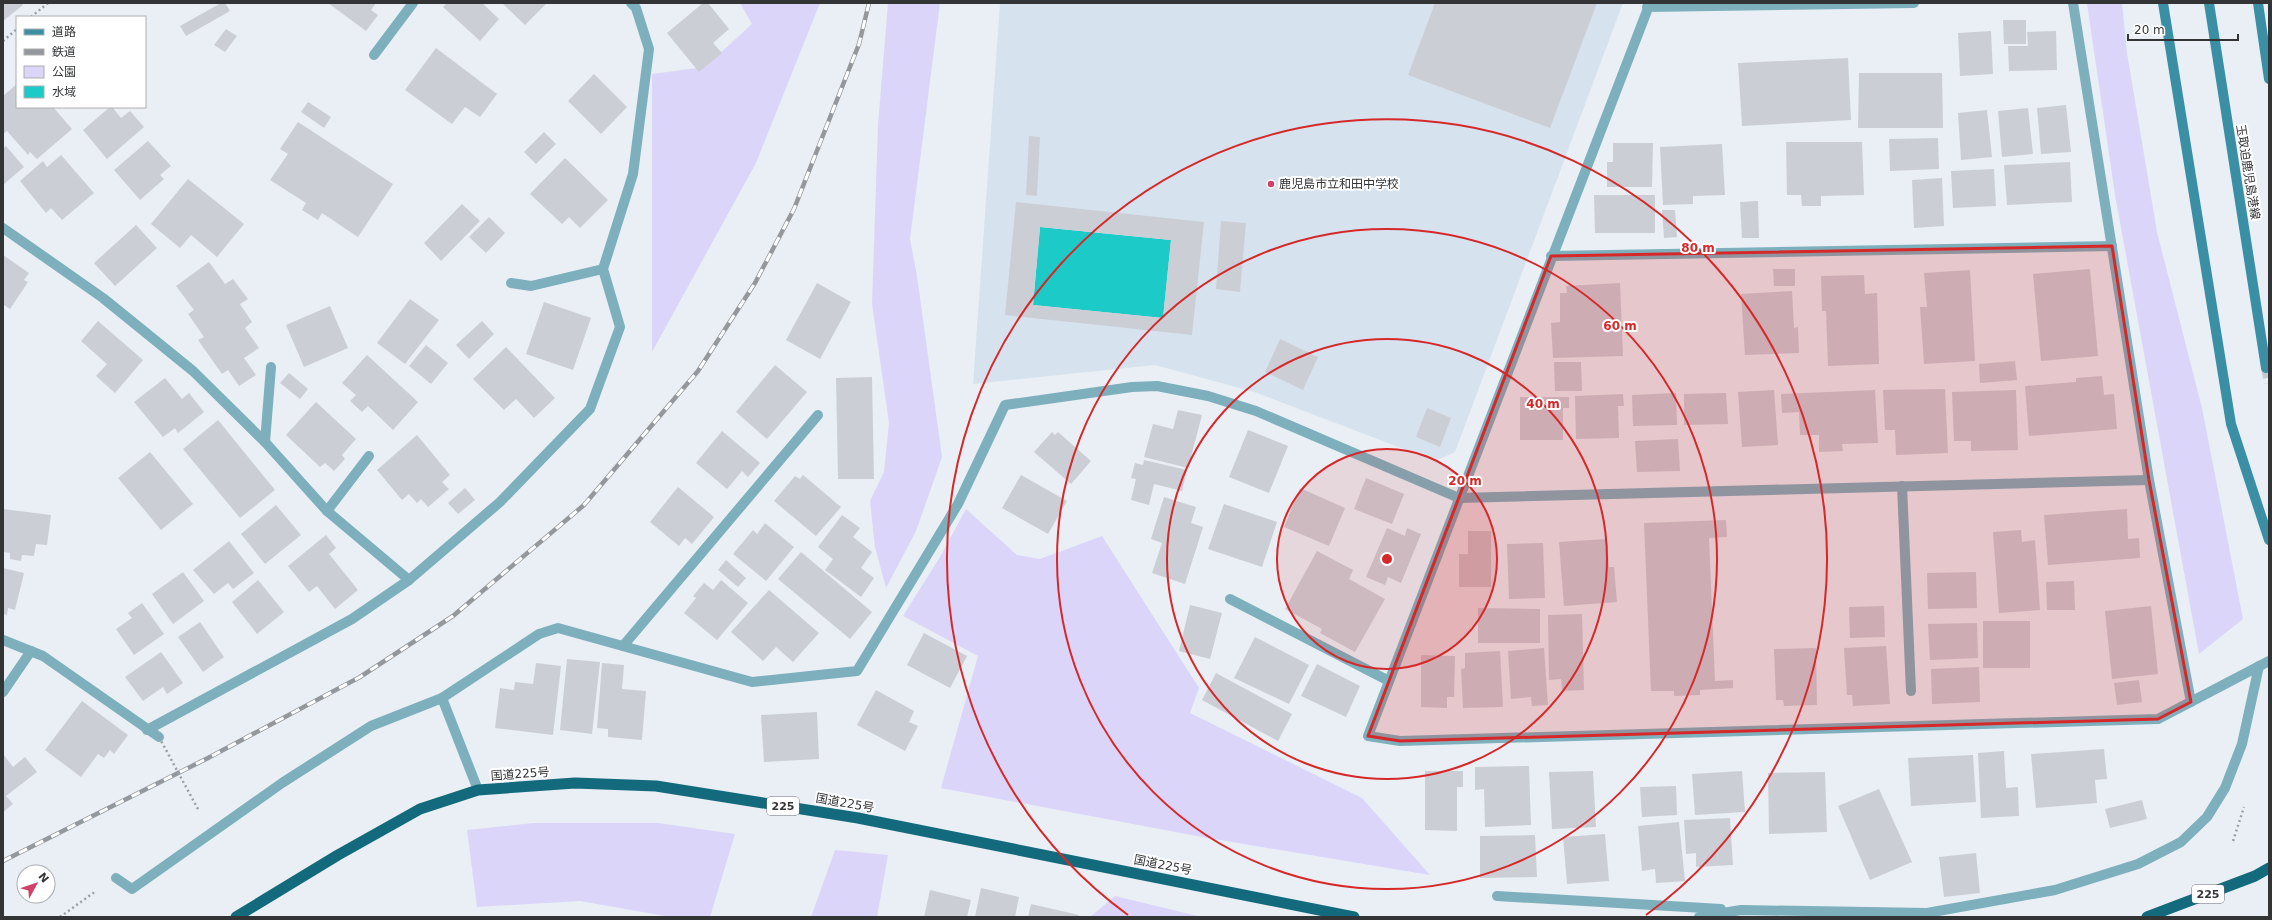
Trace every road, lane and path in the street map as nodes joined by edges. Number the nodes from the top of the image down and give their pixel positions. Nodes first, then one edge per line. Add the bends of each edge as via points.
1 (48, 3) edge
2 (413, 3) edge
3 (632, 3) edge
4 (1914, 3) edge
5 (2073, 3) edge
6 (2163, 3) edge
7 (2209, 3) edge
8 (2258, 3) edge
9 (1648, 5) edge
10 (33, 16) edge
11 (16, 30) edge
12 (3, 41) edge
13 (374, 55) dead end
14 (2269, 79) edge
15 (3, 228) edge
16 (2112, 246) junction
17 (1551, 256) junction
18 (603, 269) junction
19 (511, 283) dead end
20 (271, 367) dead end
21 (2266, 368) dead end
22 (818, 415) dead end
23 (265, 442) junction
24 (369, 456) dead end
25 (2149, 480) junction
26 (1902, 486) junction
27 (1459, 498) junction
28 (327, 511) junction
29 (2269, 540) edge
30 (409, 580) junction
31 (1230, 599) dead end
32 (3, 640) edge
33 (623, 646) junction
34 (31, 651) junction
35 (2269, 661) edge
36 (2259, 666) junction
37 (1389, 681) junction
38 (1911, 691) dead end
39 (3, 692) edge
40 (442, 698) junction
41 (2191, 702) junction
42 (147, 730) junction
43 (159, 737) joint
44 (478, 790) junction
45 (2246, 801) dead end
46 (199, 811) dead end
47 (2233, 841) dead end
48 (2269, 868) edge
49 (116, 878) dead end
50 (1497, 896) dead end
51 (1741, 910) junction
52 (236, 917) edge
53 (1354, 917) edge
54 (1699, 917) edge
55 (2146, 917) edge

1 - 10 path
2 - 13 street
3 - 18 street via 636,8 648,49 633,174
4 - 9 street
5 - 16 street
6 - 29 main road via 2232,424
7 - 21 main road, 玉取迫鹿児島港線
8 - 14 main road
9 - 17 street
11 - 12 path
15 - 23 street via 103,298 193,370
16 - 17 street
16 - 25 street
17 - 27 street
18 - 19 street via 531,286
18 - 30 street via 620,327 590,409 500,502
20 - 23 street
22 - 33 street
23 - 28 street
24 - 28 street
25 - 26 street
25 - 41 street
26 - 27 street
26 - 38 street
27 - 33 street via 1256,411 1208,396 1157,386 1132,387 1005,405 958,504 857,671 752,682
27 - 37 street
28 - 30 street
30 - 42 street via 352,620
31 - 37 street
32 - 34 street
33 - 40 street via 558,628 539,634
34 - 39 street
34 - 42 street via 43,656
35 - 36 street
36 - 41 street
36 - 51 street via 2242,744 2224,788 2207,817 2181,842 2138,864 2055,890 1927,913
37 - 41 street via 1368,736 1400,741 2158,719
40 - 44 street
40 - 49 street via 371,726 282,783 132,889
42 - 43 street
43 - 46 path, bridge
44 - 52 highway, 国道225号 / 225 via 420,809
44 - 53 highway, 国道225号 / 225 via 575,784 656,786 858,818
45 - 47 path
48 - 55 highway, 225 via 2255,876
50 - 51 street
51 - 54 street

